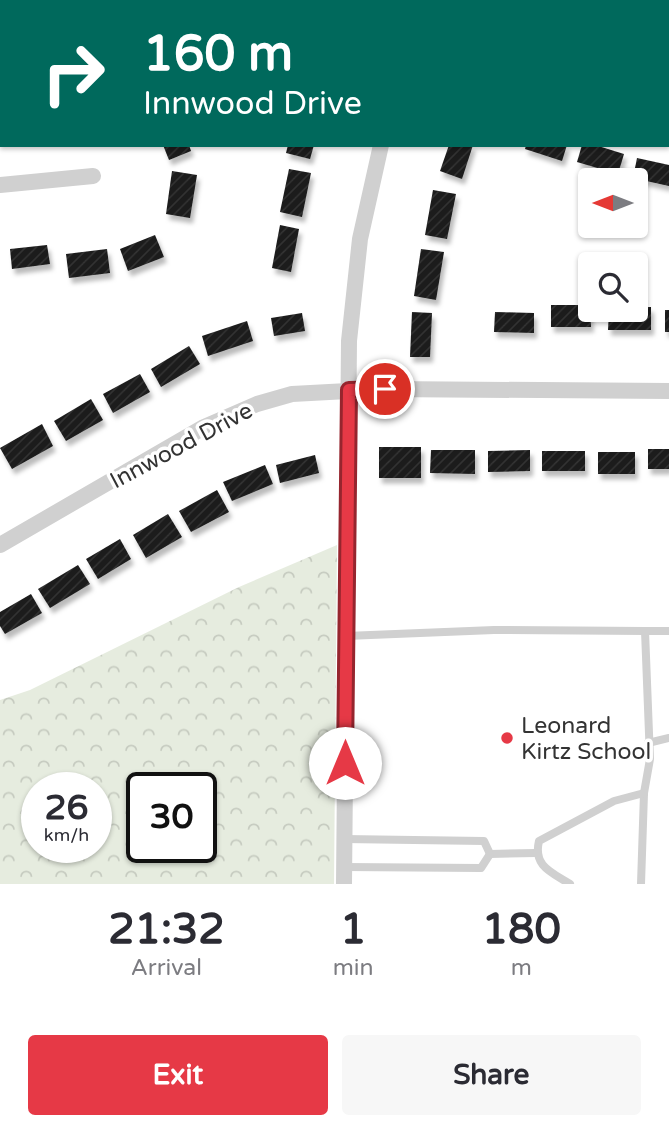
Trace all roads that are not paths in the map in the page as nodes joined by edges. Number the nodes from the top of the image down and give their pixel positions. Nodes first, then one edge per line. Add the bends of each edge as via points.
1 (381, 147) edge
2 (93, 176) dead end
3 (0, 185) edge
4 (349, 390) junction
5 (669, 391) edge
6 (0, 545) edge
7 (645, 631) junction
8 (669, 631) edge
9 (346, 636) junction
10 (669, 738) edge
11 (648, 743) junction
12 (644, 793) junction
13 (344, 839) junction
14 (536, 853) junction
15 (490, 854) junction
16 (344, 867) junction
17 (344, 884) edge
18 (570, 884) edge
19 (641, 884) edge

1 - 4 street via 360,239
2 - 3 street
4 - 5 street, Innwood Drive
4 - 6 street, Innwood Drive via 292,394 228,415
4 - 9 street
7 - 8 lane
7 - 9 lane
7 - 11 lane
9 - 13 street
10 - 11 lane
11 - 12 lane
12 - 14 lane via 614,801 539,841
12 - 19 lane
13 - 15 lane via 484,841
13 - 16 street
14 - 15 lane
14 - 18 lane via 541,866
15 - 16 lane via 481,868
16 - 17 street

